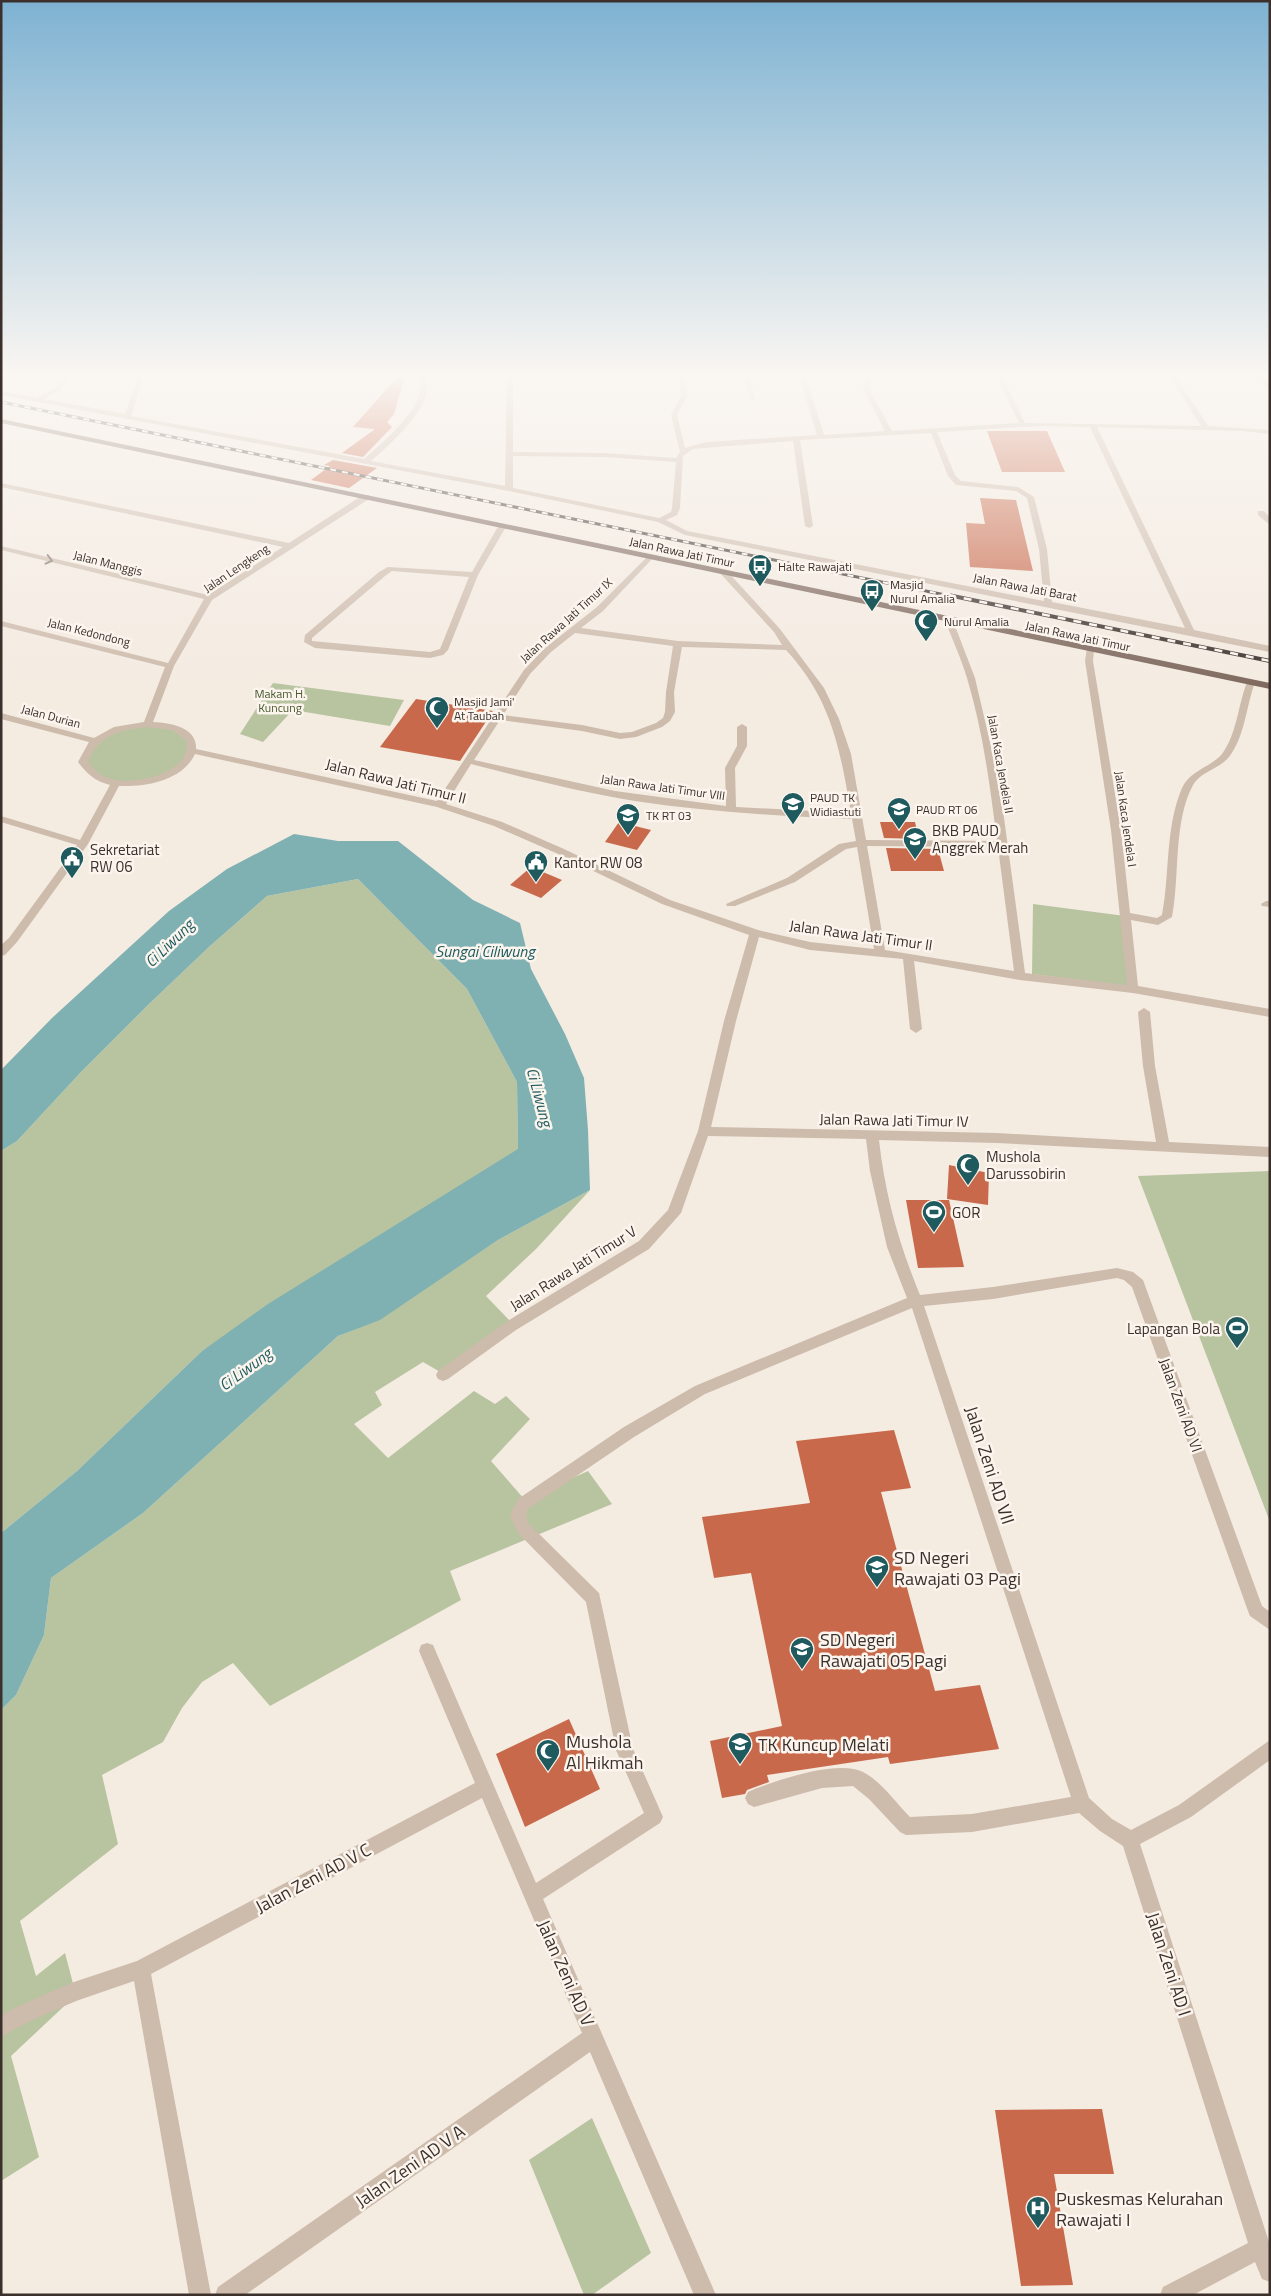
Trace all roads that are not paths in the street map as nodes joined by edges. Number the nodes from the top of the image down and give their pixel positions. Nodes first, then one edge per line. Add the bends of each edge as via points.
1 (280, 479) edge
2 (458, 479) edge
3 (508, 479) edge
4 (678, 479) edge
5 (802, 479) edge
6 (955, 479) edge
7 (1118, 479) edge
8 (1, 485) edge
9 (508, 489) junction
10 (366, 497) junction
11 (1260, 513) dead end
12 (660, 520) junction
13 (1270, 523) edge
14 (503, 525) junction
15 (809, 526) dead end
16 (291, 546) junction
17 (1, 548) edge
18 (649, 557) junction
19 (723, 572) junction
20 (474, 575) junction
21 (209, 598) junction
22 (1048, 604) junction
23 (949, 620) junction
24 (1, 623) edge
25 (575, 630) junction
26 (1191, 632) junction
27 (678, 644) junction
28 (788, 648) junction
29 (1270, 649) edge
30 (1090, 650) junction
31 (170, 666) junction
32 (1252, 682) junction
33 (1270, 686) edge
34 (1, 716) edge
35 (498, 717) junction
36 (148, 724) junction
37 (742, 727) dead end
38 (94, 741) junction
39 (192, 752) junction
40 (469, 761) junction
41 (116, 783) junction
42 (440, 805) junction
43 (731, 808) junction
44 (856, 816) junction
45 (1, 819) edge
46 (860, 843) junction
47 (84, 844) junction
48 (1000, 844) junction
49 (731, 904) dead end
50 (1126, 916) junction
51 (755, 933) junction
52 (1, 937) edge
53 (13, 940) junction
54 (1, 952) edge
55 (880, 954) junction
56 (908, 956) junction
57 (1020, 976) junction
58 (1132, 985) junction
59 (1144, 1012) dead end
60 (1270, 1013) edge
61 (916, 1029) dead end
62 (704, 1131) junction
63 (872, 1136) junction
64 (1163, 1146) junction
65 (1270, 1152) edge
66 (915, 1301) junction
67 (443, 1375) dead end
68 (1270, 1622) edge
69 (427, 1651) dead end
70 (1270, 1748) edge
71 (485, 1787) junction
72 (754, 1798) dead end
73 (1082, 1804) junction
74 (1130, 1840) junction
75 (532, 1896) junction
76 (141, 1969) junction
77 (1, 2027) edge
78 (594, 2037) junction
79 (1260, 2248) junction
80 (1270, 2271) edge
81 (200, 2295) edge
82 (226, 2295) edge
83 (706, 2295) edge
84 (1171, 2295) edge

1 - 10 main road, Jalan Rawa Jati Timur
2 - 9 street, Jalan Rawa Jati Barat
3 - 9 street
4 - 12 street via 676,508
5 - 15 street
6 - 22 street via 959,483 1018,489 1030,497 1043,549
7 - 26 street
8 - 16 street
9 - 12 street, Jalan Rawa Jati Barat
10 - 14 main road, Jalan Rawa Jati Timur
10 - 16 street, Jalan Lengkeng
11 - 13 street
12 - 22 street, Jalan Rawa Jati Barat via 685,534
14 - 18 main road, Jalan Rawa Jati Timur
14 - 20 street
16 - 21 street, Jalan Lengkeng
17 -> 21 street, Jalan Manggis
18 - 19 main road, Jalan Rawa Jati Timur
18 - 25 street, Jalan Rawa Jati Timur IX via 600,609
19 - 23 main road, Jalan Rawa Jati Timur
19 - 28 street via 777,631
20 - 20 street via 440,653 420,654 308,642 308,636 391,569
21 - 31 street, Jalan Lengkeng
22 - 26 street, Jalan Rawa Jati Barat
23 - 30 main road, Jalan Rawa Jati Timur
23 - 48 street, Jalan Kaca Jendela II via 972,678 994,782
24 - 31 street, Jalan Kedondong
25 - 27 street
25 - 35 street, Jalan Rawa Jati Timur IX via 548,650 527,672
26 - 29 street, Jalan Rawa Jati Barat
27 - 28 street
27 - 35 street via 670,712 659,726 620,736
28 - 44 street via 820,688 834,719 846,754
30 - 32 main road, Jalan Rawa Jati Timur
30 - 50 street, Jalan Kaca Jendela I
31 - 36 street, Jalan Lengkeng
32 - 33 main road, Jalan Rawa Jati Timur
32 - 50 street via 1238,730 1223,757 1188,784 1172,855 1172,893 1167,917 1158,922
34 - 38 street, Jalan Durian
35 - 40 street, Jalan Rawa Jati Timur IX
36 - 38 street via 118,728
36 - 39 street via 167,725 183,731 191,740
37 - 43 street via 742,746 730,768
38 - 41 street via 83,762 88,772
39 - 41 street via 173,772 135,783
39 - 42 street, Jalan Rawa Jati Timur II
40 - 42 street, Jalan Rawa Jati Timur IX
40 - 43 street, Jalan Rawa Jati Timur VIII via 598,791
41 - 47 street
42 - 51 street, Jalan Rawa Jati Timur II via 498,824 666,902
43 - 44 street, Jalan Rawa Jati Timur VIII
44 - 46 street
45 - 47 street
46 - 48 street
46 - 49 street via 843,846 791,880
46 - 55 street
47 - 53 street
48 - 57 street, Jalan Kaca Jendela II
50 - 58 street, Jalan Kaca Jendela I
51 - 55 street, Jalan Rawa Jati Timur II via 810,946
51 - 62 street, Jalan Rawa Jati Timur V
52 - 53 street
53 - 54 street
55 - 56 street, Jalan Rawa Jati Timur II
56 - 57 street, Jalan Rawa Jati Timur II
56 - 61 street
57 - 58 street, Jalan Rawa Jati Timur II
58 - 60 street, Jalan Rawa Jati Timur II
59 - 64 street via 1149,1066
62 - 63 street, Jalan Rawa Jati Timur IV
62 - 67 street, Jalan Rawa Jati Timur V via 674,1213 644,1245 511,1326
63 - 64 street, Jalan Rawa Jati Timur IV
63 - 66 street, Jalan Zeni AD VII via 876,1171 894,1247
64 - 65 street, Jalan Rawa Jati Timur IV
66 - 68 street, Jalan Zeni AD VI via 993,1293 1117,1273 1138,1284 1256,1611
66 - 73 street, Jalan Zeni AD VII
66 - 75 street, Jalan Zeni AD VI via 700,1390 629,1432 523,1504 518,1515 522,1527 593,1598 625,1750 654,1818
69 - 71 street, Jalan Zeni AD V
70 - 74 street via 1213,1793 1148,1833
71 - 75 street, Jalan Zeni AD V
71 - 76 street, Jalan Zeni AD V C
72 - 73 street via 840,1776 854,1777 906,1826 924,1827 959,1825
73 - 74 street
74 - 79 street, Jalan Zeni AD I
75 - 78 street, Jalan Zeni AD V
76 - 77 street, Jalan Zeni AD V C via 74,1992
76 - 81 street
78 - 82 street, Jalan Zeni AD V A
78 - 83 street, Jalan Zeni AD V
79 - 80 street, Jalan Zeni AD I
79 - 84 street

